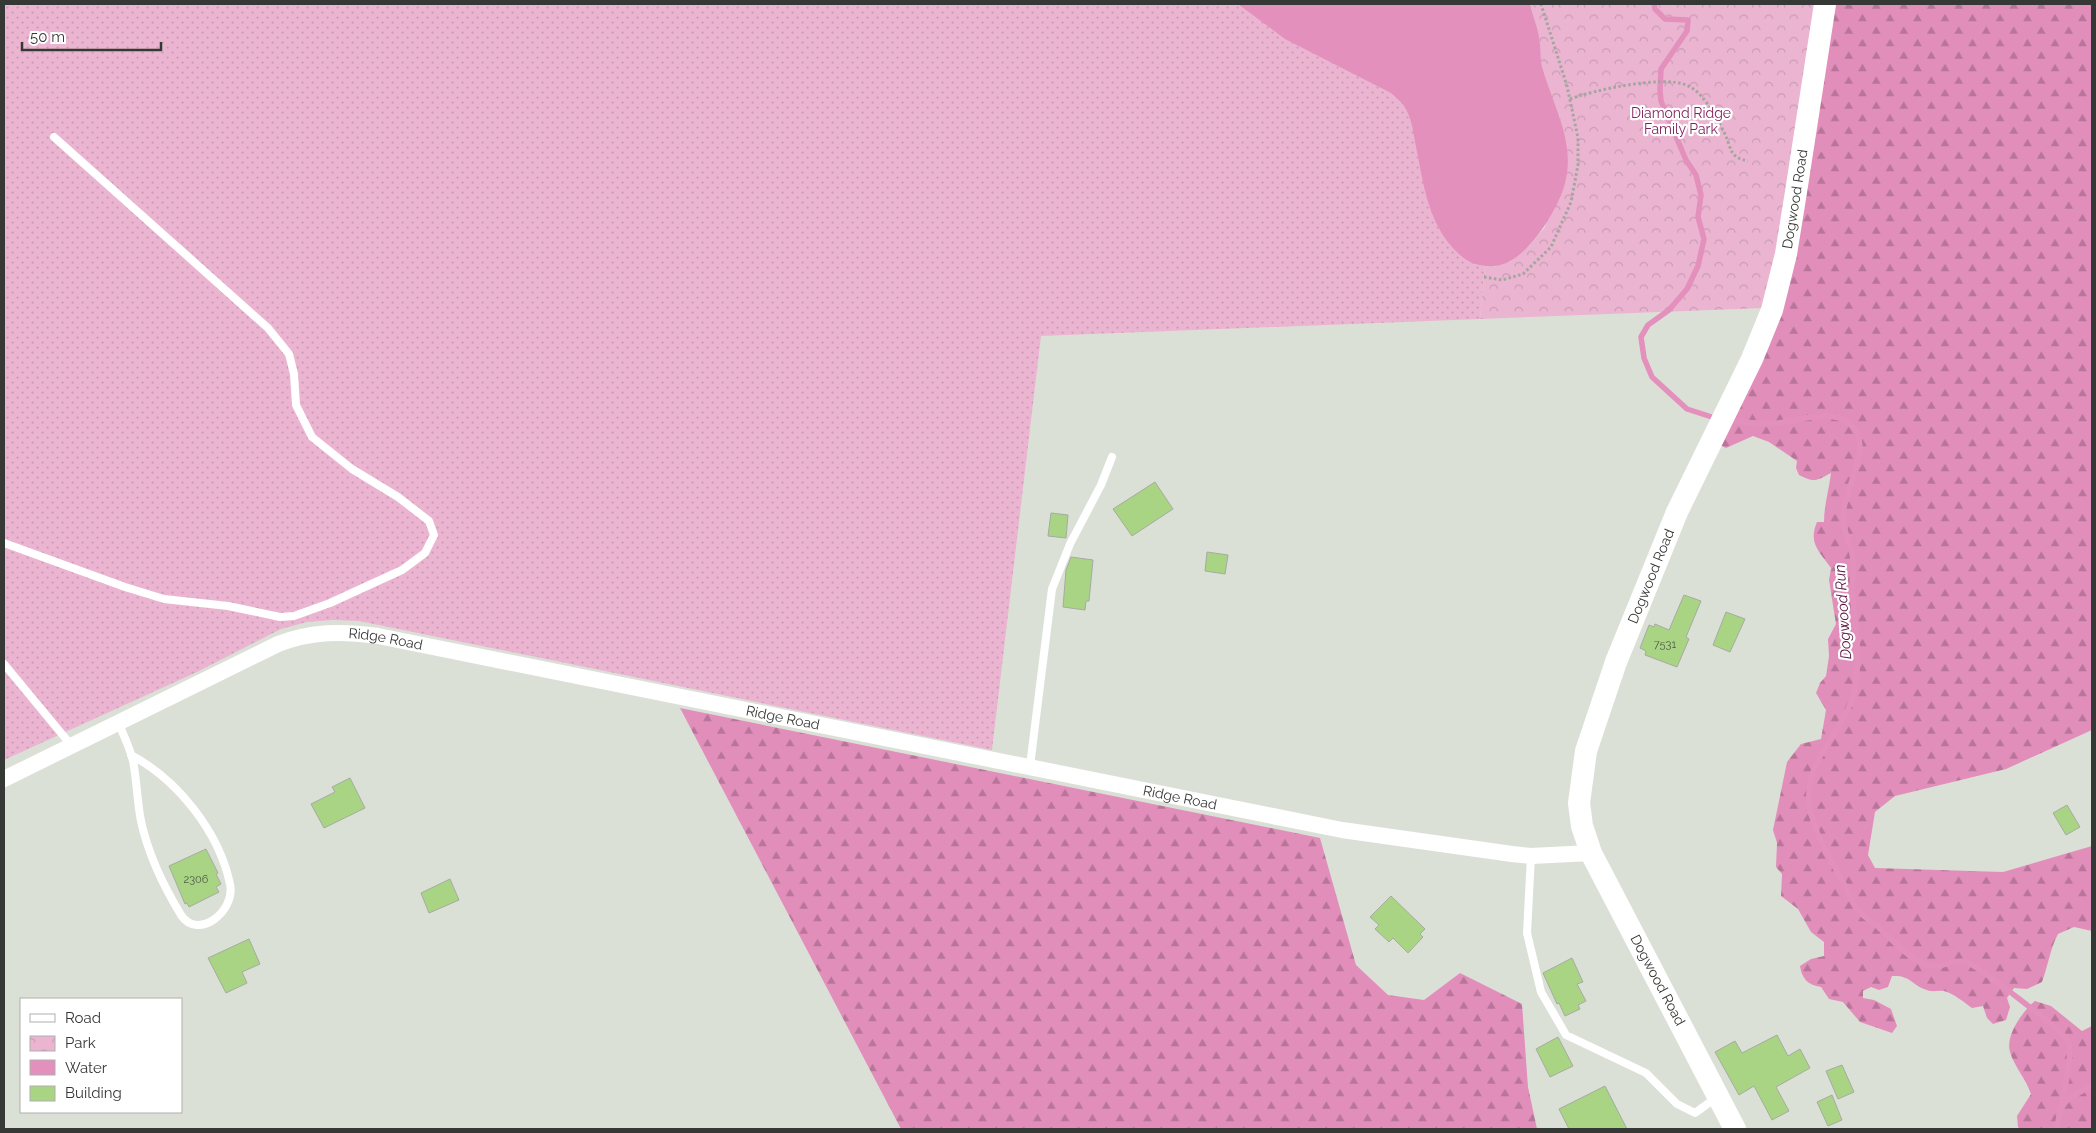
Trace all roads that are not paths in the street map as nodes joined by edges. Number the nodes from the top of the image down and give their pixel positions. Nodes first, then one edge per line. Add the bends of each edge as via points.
1 (1825, 4) edge
2 (54, 137) dead end
3 (1112, 457) dead end
4 (4, 543) edge
5 (4, 664) edge
6 (118, 722) junction
7 (71, 745) junction
8 (131, 755) junction
9 (1030, 766) junction
10 (4, 779) edge
11 (1591, 853) junction
12 (1531, 856) junction
13 (1718, 1096) junction
14 (1735, 1129) edge

1 - 11 street, Dogwood Road via 1779,284 1763,334 1677,512 1626,635 1586,751 1580,803 1582,826
2 - 4 lane via 268,328 288,354 294,374 296,405 312,437 352,469 429,521 434,535 425,553 402,570 330,603 294,616 280,617 228,606 164,599
3 - 9 lane via 1052,589
5 - 7 lane
6 - 7 street, Ridge Road
6 - 8 lane
6 - 9 street, Ridge Road via 298,636 348,632
7 - 10 street, Ridge Road
8 - 8 lane via 142,822 155,866 183,917 192,924 204,925 226,911 230,900 231,887 224,861 204,823 176,791 149,765
9 - 12 street, Ridge Road via 1342,830
11 - 12 street, Ridge Road
11 - 13 street, Dogwood Road
12 - 13 lane via 1527,933 1541,992 1566,1035 1646,1073 1677,1104 1695,1114
13 - 14 street, Dogwood Road

